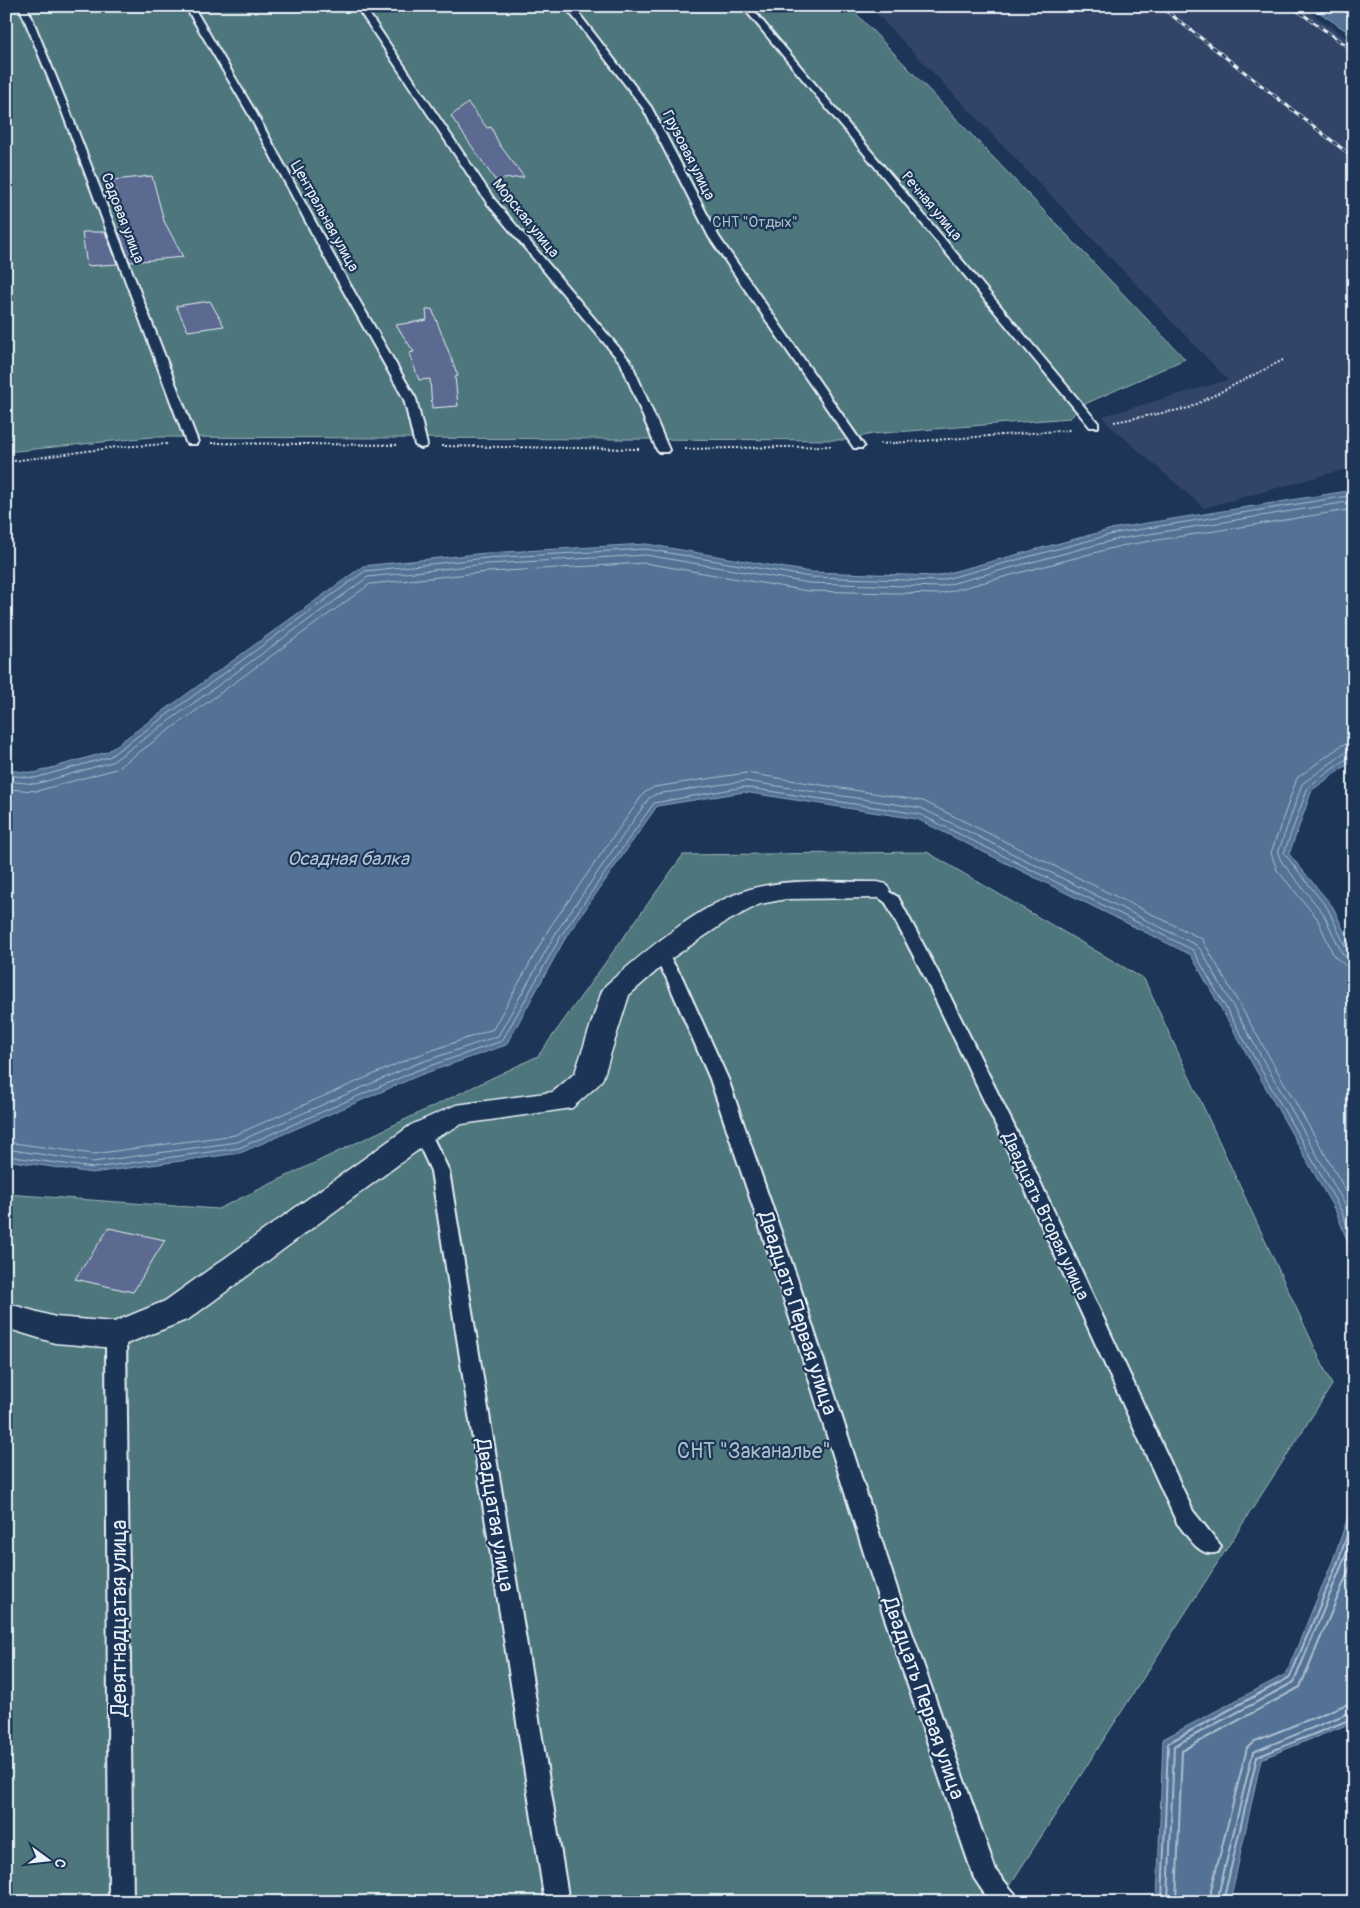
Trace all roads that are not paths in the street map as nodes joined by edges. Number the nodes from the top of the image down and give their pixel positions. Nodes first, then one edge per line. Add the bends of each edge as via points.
1 (23, 6) edge
2 (189, 6) edge
3 (360, 6) edge
4 (569, 6) edge
5 (746, 6) edge
6 (1094, 425) dead end
7 (192, 442) dead end
8 (421, 446) dead end
9 (858, 446) dead end
10 (664, 450) dead end
11 (877, 890) joint
12 (659, 954) junction
13 (422, 1132) junction
14 (6, 1315) edge
15 (116, 1335) junction
16 (1210, 1546) dead end
17 (121, 1902) edge
18 (557, 1902) edge
19 (1006, 1902) edge

1 - 7 lane, Садовая улица
2 - 8 lane, Центральная улица via 410,399
3 - 10 lane, Морская улица via 490,201 626,362
4 - 9 lane, Грузовая улица via 647,107 714,237
5 - 6 lane, Речная улица
11 - 12 street via 786,891 753,897 714,917
11 - 16 lane, Двадцать Вторая улица via 892,900 933,978 1008,1132 1185,1517
12 - 13 street via 616,991 588,1078 561,1101 456,1115
12 - 19 lane, Двадцать Первая улица via 674,978 719,1079 790,1287 892,1607 986,1878
13 - 15 street via 177,1310
13 - 18 lane, Двадцатая улица via 440,1171
14 - 15 street via 55,1330
15 - 17 lane, Девятнадцатая улица

